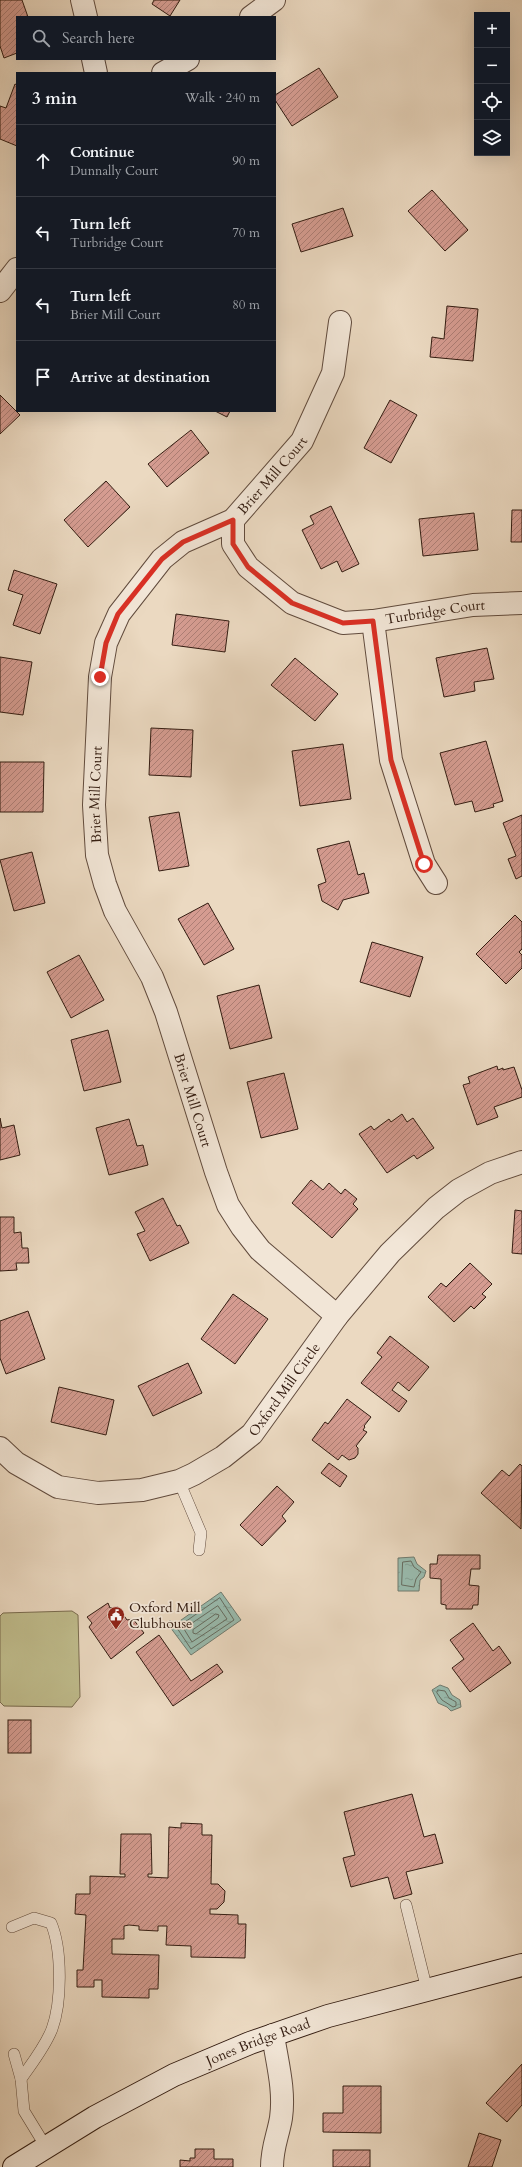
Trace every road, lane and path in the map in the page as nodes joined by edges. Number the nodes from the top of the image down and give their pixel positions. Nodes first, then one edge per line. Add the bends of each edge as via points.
1 (82, 0) edge
2 (274, 0) edge
3 (86, 16) edge
4 (251, 16) edge
5 (94, 60) edge
6 (186, 60) edge
7 (96, 72) edge
8 (165, 72) edge
9 (16, 270) edge
10 (0, 291) edge
11 (340, 322) dead end
12 (233, 520) junction
13 (522, 602) edge
14 (373, 621) junction
15 (436, 882) dead end
16 (522, 1162) edge
17 (337, 1316) junction
18 (0, 1448) edge
19 (179, 1481) junction
20 (199, 1550) dead end
21 (406, 1905) dead end
22 (12, 1927) dead end
23 (522, 1965) edge
24 (427, 1990) junction
25 (273, 2035) junction
26 (14, 2054) dead end
27 (21, 2078) junction
28 (46, 2147) junction
29 (14, 2167) edge
30 (272, 2167) edge

1 - 3 street
2 - 4 street
5 - 7 street
6 - 8 street
9 - 10 street
11 - 12 street, Brier Mill Court via 333,373 302,441
12 - 14 street, Turbridge Court via 233,544 248,567 292,603 343,623
12 - 17 street, Brier Mill Court via 183,542 162,559 118,614 106,643 100,677 94,805 97,855 115,911 152,977 166,1012 228,1205 260,1250
13 - 14 street, Turbridge Court via 473,605
14 - 15 street via 391,760 424,864
16 - 17 street, Oxford Mill Circle via 490,1173 459,1190 436,1208 390,1254
17 - 19 street, Oxford Mill Circle via 252,1434 223,1458
18 - 19 street, Oxford Mill Circle via 16,1463 58,1487 98,1493 142,1490
19 - 20 lane via 201,1533
21 - 24 lane
22 - 27 lane via 34,1918 51,1923 57,1936 59,1994 52,2029
23 - 24 street, Jones Bridge Road
24 - 25 street, Jones Bridge Road via 328,2016
25 - 28 street, Jones Bridge Road via 174,2075 95,2117
25 - 30 street via 282,2093 280,2119 272,2150
26 - 27 lane
27 - 28 lane via 24,2111
28 - 29 street, Jones Bridge Road

